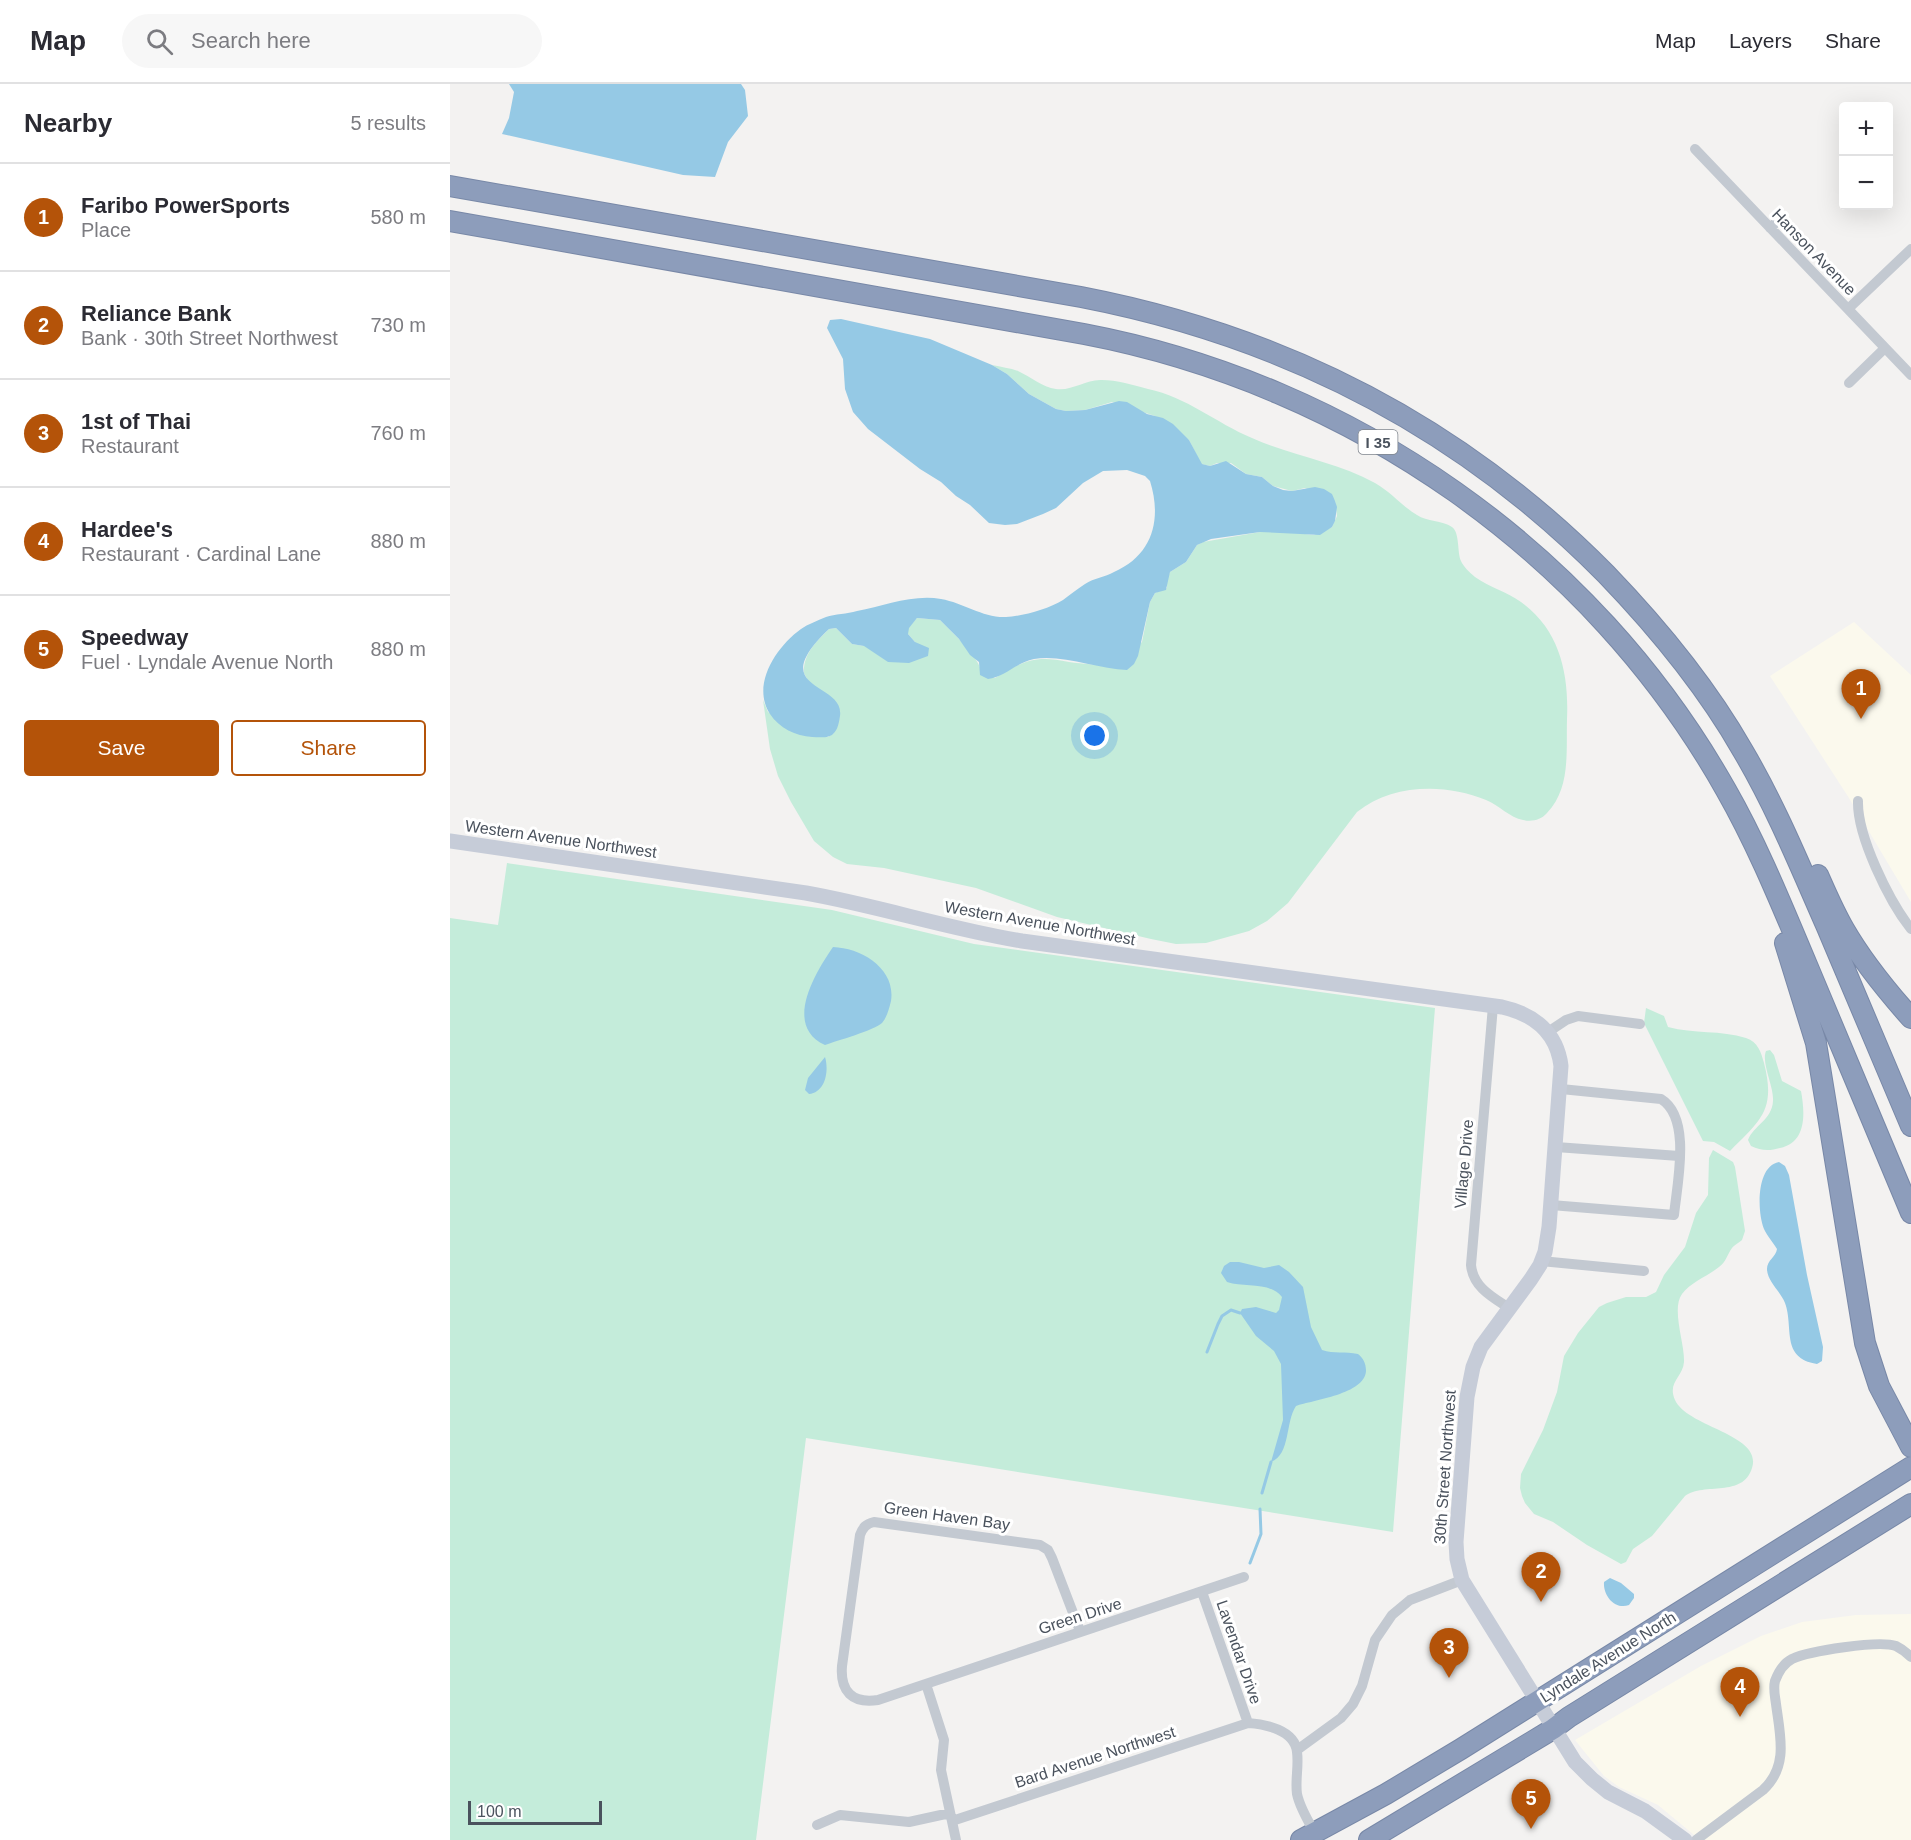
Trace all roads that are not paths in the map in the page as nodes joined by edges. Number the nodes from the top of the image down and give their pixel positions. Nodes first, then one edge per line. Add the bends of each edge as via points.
1 (1695, 149) dead end
2 (450, 186) edge
3 (1780, 218) dead end
4 (450, 221) edge
5 (1770, 228) junction
6 (1911, 249) edge
7 (1848, 309) junction
8 (1885, 348) junction
9 (1911, 375) edge
10 (1850, 383) dead end
11 (1712, 701) junction
12 (1858, 801) dead end
13 (1741, 819) junction
14 (450, 841) edge
15 (1911, 929) edge
16 (1493, 1006) junction
17 (1911, 1018) edge
18 (1640, 1024) dead end
19 (1548, 1032) junction
20 (1560, 1089) junction
21 (1911, 1126) edge
22 (1556, 1147) junction
23 (1679, 1156) junction
24 (1551, 1205) junction
25 (1911, 1213) edge
26 (1541, 1261) junction
27 (1644, 1271) dead end
28 (1509, 1308) junction
29 (1911, 1448) edge
30 (1911, 1467) edge
31 (1911, 1504) edge
32 (1911, 1519) edge
33 (1848, 1543) junction
34 (1244, 1577) dead end
35 (1462, 1580) junction
36 (1202, 1592) junction
37 (1080, 1631) junction
38 (1911, 1657) edge
39 (926, 1684) junction
40 (1537, 1702) junction
41 (1248, 1723) junction
42 (1553, 1729) junction
43 (1297, 1750) junction
44 (951, 1817) junction
45 (817, 1825) dead end
46 (1308, 1837) edge
47 (956, 1840) edge
48 (1369, 1840) edge
49 (1685, 1840) edge
50 (1696, 1840) edge

1 - 5 street, Hanson Avenue
2 - 11 highway, I 35 via 1117,304 1190,323 1295,361 1425,429 1521,497 1576,544 1624,593
3 - 5 street
4 - 13 highway, I 35 via 1115,340 1199,362 1296,399 1365,434 1438,480 1489,515 1545,563 1653,681 1706,758
5 - 7 street, Hanson Avenue
6 - 7 street
7 - 8 street, Hanson Avenue
8 - 9 street, Hanson Avenue
8 - 10 street
11 - 17 highway via 1774,792 1859,954
11 - 21 highway, I 35 via 1784,828
12 - 15 street via 1857,815 1864,837 1886,888
13 - 25 highway, I 35 via 1775,890
13 - 29 highway via 1816,1043 1865,1343 1879,1386
14 - 16 street, Western Avenue Northwest via 806,893 1022,941
16 - 19 street, Western Avenue Northwest via 1525,1014
16 - 28 street, Village Drive via 1471,1265 1480,1287
18 - 19 street via 1578,1016
19 - 20 street, 30th Street Northwest via 1561,1061
20 - 22 street, 30th Street Northwest
20 - 23 street via 1661,1099 1680,1129
22 - 23 street
22 - 24 street, 30th Street Northwest
23 - 24 street via 1674,1215
24 - 26 street, 30th Street Northwest
26 - 27 street
26 - 28 street, 30th Street Northwest
28 - 35 street, 30th Street Northwest via 1481,1347 1469,1382 1457,1533
30 - 40 highway, Lyndale Avenue North
31 - 33 highway, Lyndale Avenue North
32 - 33 highway
33 - 42 highway, Lyndale Avenue North
34 - 36 street, Green Drive
35 - 40 street, 30th Street Northwest
35 - 43 street via 1410,1600 1392,1615 1375,1640 1353,1704 1341,1718
36 - 37 street, Green Drive
36 - 41 street, Lavendar Drive
37 - 39 street, Green Drive
37 - 39 street, Green Haven Bay via 1052,1558 1040,1545 868,1523 860,1535 839,1689 868,1702
38 - 50 street via 1896,1646 1877,1644 1792,1659 1774,1683 1779,1770 1763,1790
39 - 44 street via 944,1740 941,1770
40 - 42 street, 30th Street Northwest
40 - 46 highway, Lyndale Avenue North
41 - 43 street via 1282,1732
41 - 44 street, Bard Avenue Northwest
42 - 48 highway, Lyndale Avenue North
42 - 49 street, 30th Street Northwest via 1592,1779
43 - 46 street via 1298,1796
44 - 45 street, Bard Avenue Northwest via 909,1822 840,1815
44 - 47 street

